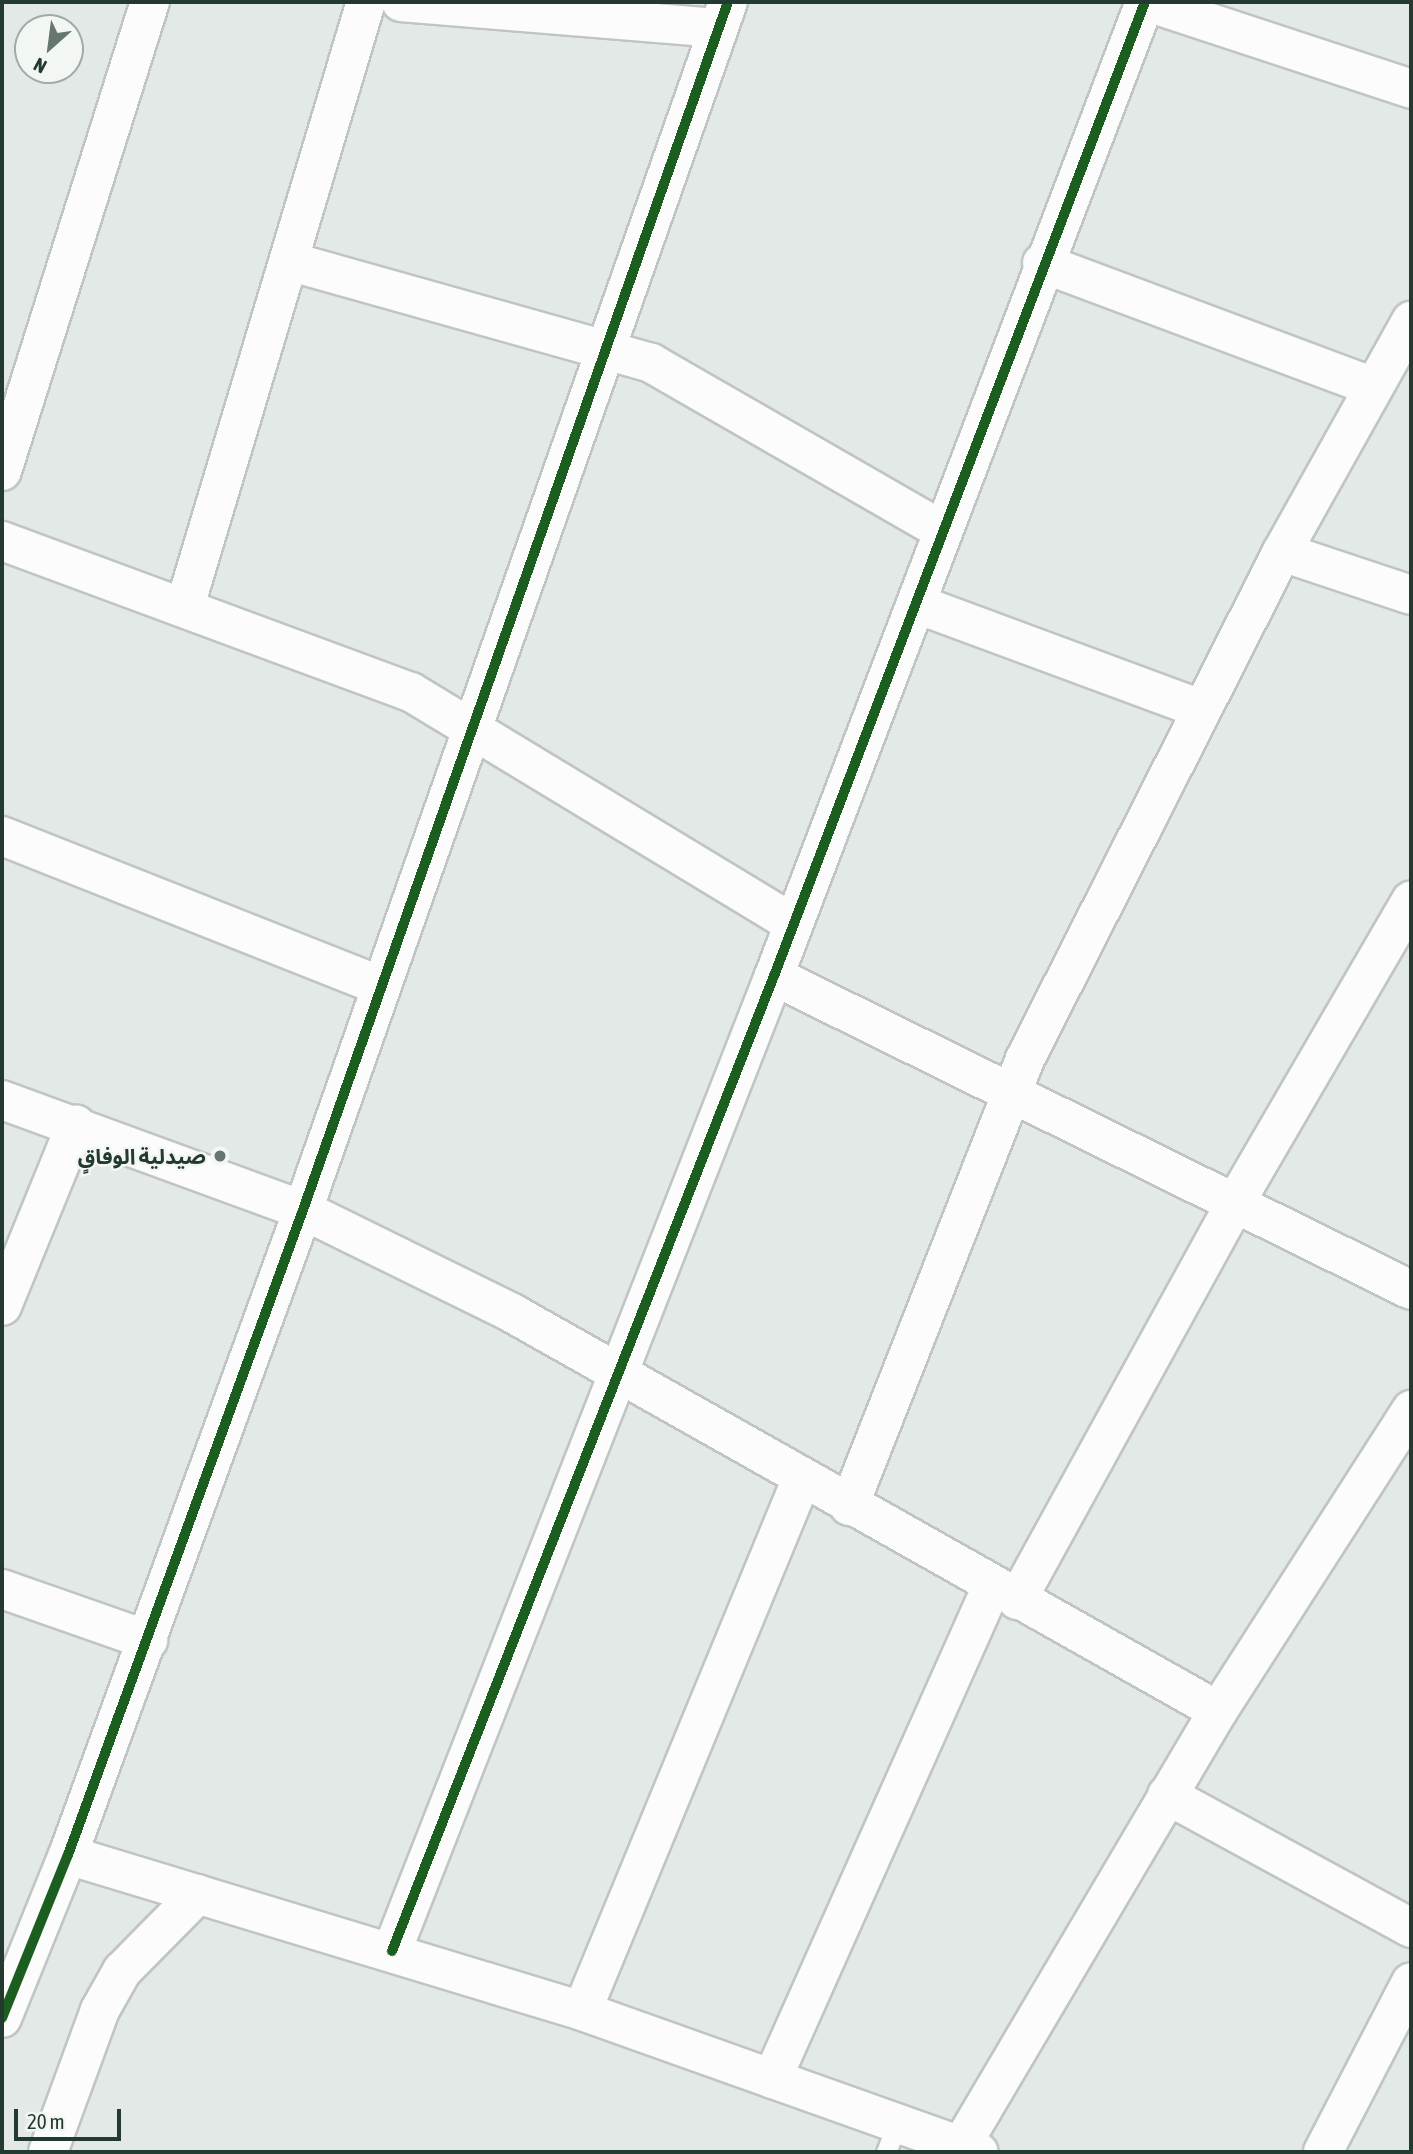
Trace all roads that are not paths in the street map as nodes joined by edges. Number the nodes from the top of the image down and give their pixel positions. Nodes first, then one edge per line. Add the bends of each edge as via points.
1 (150, 2) edge
2 (366, 2) edge
3 (401, 2) edge
4 (1146, 2) edge
5 (723, 15) edge
6 (1411, 89) edge
7 (292, 262) junction
8 (1042, 263) junction
9 (1406, 344) edge
10 (611, 348) junction
11 (1373, 387) junction
12 (2, 471) edge
13 (943, 531) junction
14 (2, 541) edge
15 (1282, 552) junction
16 (1411, 595) edge
17 (917, 604) junction
18 (185, 606) junction
19 (1200, 709) junction
20 (470, 727) junction
21 (2, 836) edge
22 (1411, 901) edge
23 (793, 923) junction
24 (775, 976) junction
25 (378, 985) junction
26 (1010, 1093) junction
27 (2, 1100) edge
28 (76, 1125) junction
29 (1235, 1203) junction
30 (303, 1210) junction
31 (1411, 1290) edge
32 (2, 1306) edge
33 (617, 1372) junction
34 (1411, 1410) edge
35 (802, 1478) junction
36 (849, 1506) junction
37 (2, 1589) edge
38 (1004, 1593) junction
39 (148, 1640) junction
40 (1218, 1711) junction
41 (1167, 1795) junction
42 (68, 1855) junction
43 (198, 1894) junction
44 (1411, 1928) edge
45 (391, 1951) junction
46 (1411, 1982) edge
47 (582, 2011) junction
48 (2, 2018) edge
49 (772, 2079) junction
50 (891, 2139) edge
51 (970, 2149) edge
52 (48, 2152) edge
53 (1323, 2152) edge

1 - 12 street
2 - 7 street
3 - 5 street
4 - 6 street
4 - 8 street
5 - 10 street
7 - 10 street
7 - 18 street
8 - 11 street
8 - 13 street
9 - 11 street
10 - 13 street via 651,363
10 - 20 street
11 - 15 street
13 - 17 street
14 - 18 street
15 - 16 street
15 - 19 street
17 - 19 street
17 - 23 street
18 - 20 street via 411,692
19 - 26 street
20 - 23 street
20 - 25 street
21 - 25 street
22 - 29 street
23 - 24 street
24 - 26 street
24 - 33 street
25 - 30 street
26 - 29 street
26 - 36 street
27 - 28 street
28 - 30 street
28 - 32 street
29 - 31 street
29 - 38 street
30 - 33 street via 512,1313
30 - 39 street
33 - 35 street
33 - 45 street
34 - 40 street
35 - 36 street
35 - 47 street
36 - 38 street
37 - 39 street
38 - 40 street
38 - 49 street
39 - 42 street
40 - 41 street
41 - 44 street
41 - 51 street
42 - 43 street
42 - 48 street
43 - 45 street
43 - 52 street via 122,1970 100,2010
45 - 47 street
46 - 53 street
47 - 49 street
49 - 50 street
50 - 51 street

